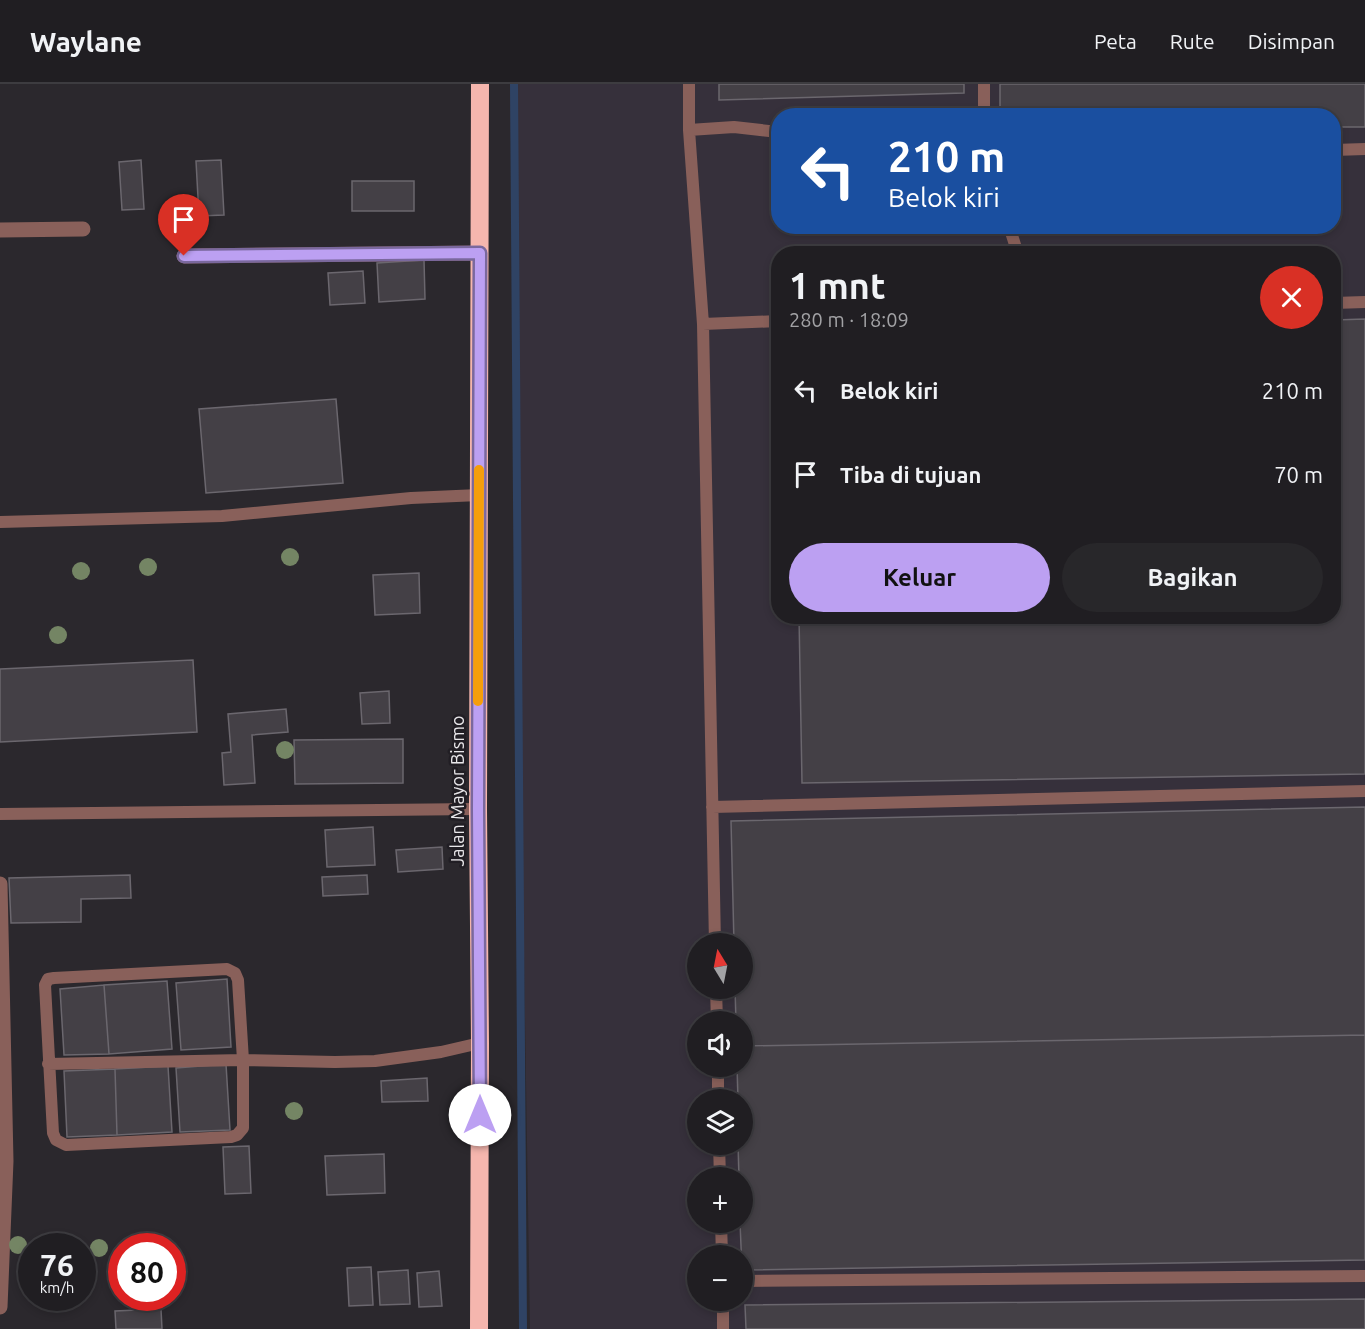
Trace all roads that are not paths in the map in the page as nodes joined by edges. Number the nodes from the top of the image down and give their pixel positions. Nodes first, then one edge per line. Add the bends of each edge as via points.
1 (480, 84) edge
2 (689, 84) edge
3 (984, 84) edge
4 (984, 108) edge
5 (689, 130) junction
6 (771, 131) edge
7 (1365, 149) edge
8 (1341, 150) edge
9 (83, 229) dead end
10 (0, 230) edge
11 (480, 253) junction
12 (184, 256) dead end
13 (1365, 302) edge
14 (1341, 303) edge
15 (771, 321) edge
16 (703, 324) junction
17 (479, 495) junction
18 (0, 522) edge
19 (1365, 791) edge
20 (712, 807) junction
21 (478, 809) junction
22 (0, 814) edge
23 (0, 884) edge
24 (715, 933) edge
25 (480, 1044) junction
26 (243, 1060) junction
27 (48, 1064) junction
28 (1365, 1276) edge
29 (753, 1281) edge
30 (0, 1307) edge
31 (723, 1311) edge
32 (479, 1329) edge
33 (723, 1329) edge

1 - 11 highway, Jalan Mayor Bismo
2 - 5 lane
3 - 4 lane
5 - 6 lane via 734,127
5 - 16 lane
7 - 8 lane
9 - 10 street
11 - 12 street
11 - 17 highway, Jalan Mayor Bismo
13 - 14 lane
15 - 16 lane
16 - 20 lane
17 - 18 lane via 222,516
17 - 21 highway, Jalan Mayor Bismo
19 - 20 lane
20 - 24 lane
21 - 22 lane
21 - 25 highway, Jalan Mayor Bismo
23 - 30 street via 6,1161
25 - 26 lane via 375,1061
25 - 32 highway, Jalan Mayor Bismo
26 - 27 lane
26 - 27 lane via 243,1128 237,1135 66,1144 56,1140 53,1133
26 - 27 lane via 238,980 227,969 48,979
28 - 29 lane
31 - 33 lane

